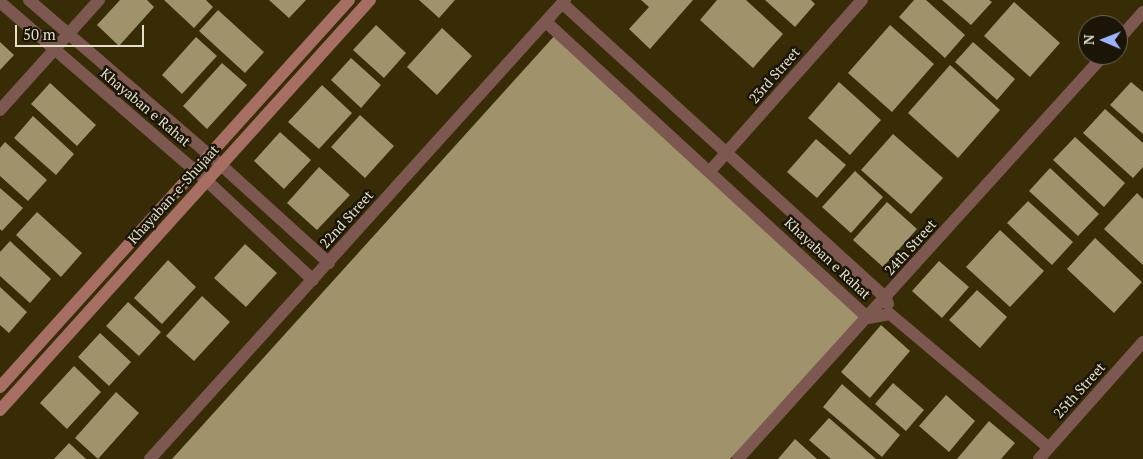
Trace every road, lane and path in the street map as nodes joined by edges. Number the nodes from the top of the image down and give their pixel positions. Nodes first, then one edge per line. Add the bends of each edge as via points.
1 (29, 0) edge
2 (98, 0) edge
3 (349, 0) edge
4 (370, 0) edge
5 (862, 0) edge
6 (0, 2) edge
7 (564, 2) edge
8 (1143, 12) edge
9 (546, 22) junction
10 (1128, 29) edge
11 (68, 34) junction
12 (53, 50) junction
13 (1095, 65) edge
14 (0, 110) edge
15 (727, 153) junction
16 (210, 155) junction
17 (220, 165) junction
18 (195, 170) junction
19 (710, 171) junction
20 (207, 181) junction
21 (329, 264) junction
22 (313, 280) junction
23 (886, 298) junction
24 (890, 314) junction
25 (868, 318) junction
26 (1143, 342) edge
27 (0, 387) edge
28 (0, 410) edge
29 (1049, 448) junction
30 (150, 459) edge
31 (738, 459) edge
32 (1039, 459) edge

1 - 11 street, Khayaban e Rahat
2 - 11 street
3 - 16 main road, Khayaban-e-Shujaat
4 - 17 main road, Khayaban-e-Shujaat
5 - 15 street, 23rd Street
6 - 12 street, Khayaban e Rahat
7 - 9 street, 22nd Street
7 - 15 street, Khayaban e Rahat
8 - 10 street
9 - 19 street, Khayaban e Rahat
9 - 21 street, 22nd Street
11 - 12 street
11 - 16 street, Khayaban e Rahat
12 - 14 street
12 - 18 street, Khayaban e Rahat
13 - 23 street, 24th Street
15 - 19 street, 23rd Street
15 - 23 street, Khayaban e Rahat
16 - 17 street, Khayaban e Rahat
16 - 18 main road, Khayaban-e-Shujaat
17 - 20 main road, Khayaban-e-Shujaat
17 - 21 street, Khayaban e Rahat
18 - 20 street, Khayaban e Rahat
18 - 27 main road, Khayaban-e-Shujaat
19 - 25 street, Khayaban e Rahat
20 - 22 street, Khayaban e Rahat
20 - 28 main road, Khayaban-e-Shujaat
21 - 22 street, 22nd Street
22 - 30 street, 22nd Street
23 - 24 street, Khayaban e Rahat
23 - 25 street, 24th Street
24 - 25 street, Khayaban e Rahat
24 - 29 street
25 - 31 street, 24th Street
26 - 29 street, 25th Street
29 - 32 street, 25th Street

